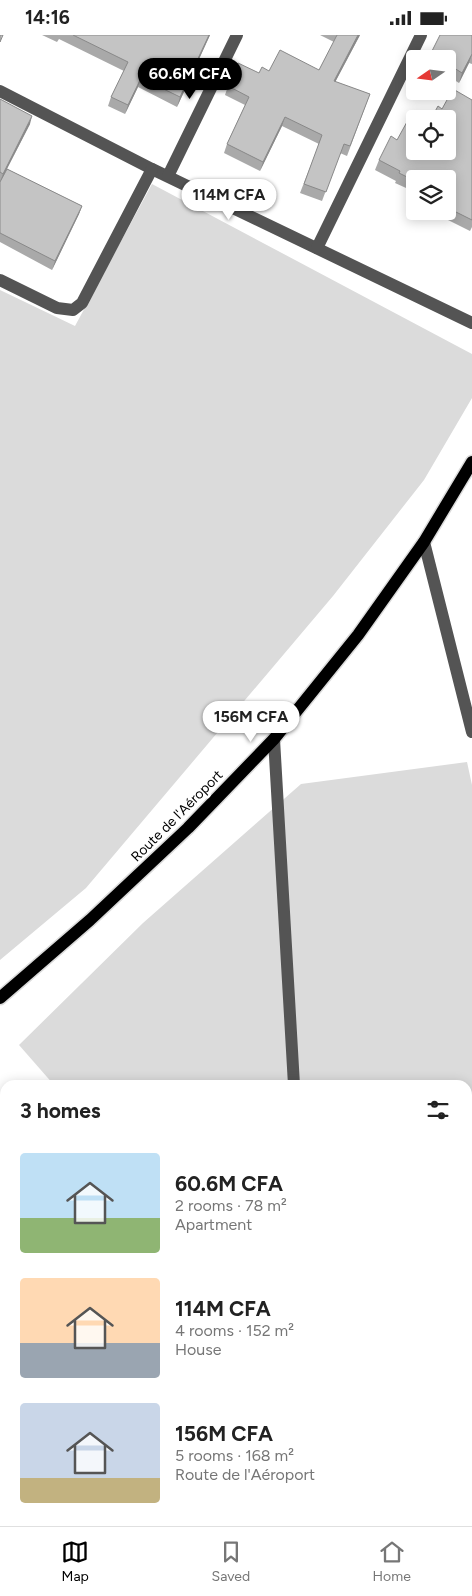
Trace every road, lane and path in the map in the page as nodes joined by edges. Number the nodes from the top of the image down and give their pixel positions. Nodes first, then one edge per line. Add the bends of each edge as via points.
1 (237, 35) edge
2 (421, 35) edge
3 (0, 91) edge
4 (152, 169) junction
5 (168, 176) junction
6 (316, 248) junction
7 (0, 280) edge
8 (472, 323) edge
9 (472, 462) edge
10 (424, 542) junction
11 (472, 732) edge
12 (274, 739) junction
13 (0, 998) edge
14 (294, 1080) edge

1 - 5 street
2 - 6 street
3 - 4 street
4 - 5 street
4 - 7 street via 82,303 73,310 57,308
5 - 6 street
6 - 8 street
9 - 10 main road, Route de l'Aéroport
10 - 11 street
10 - 12 main road, Route de l'Aéroport via 358,635
12 - 13 main road, Route de l'Aéroport via 90,921
12 - 14 street

